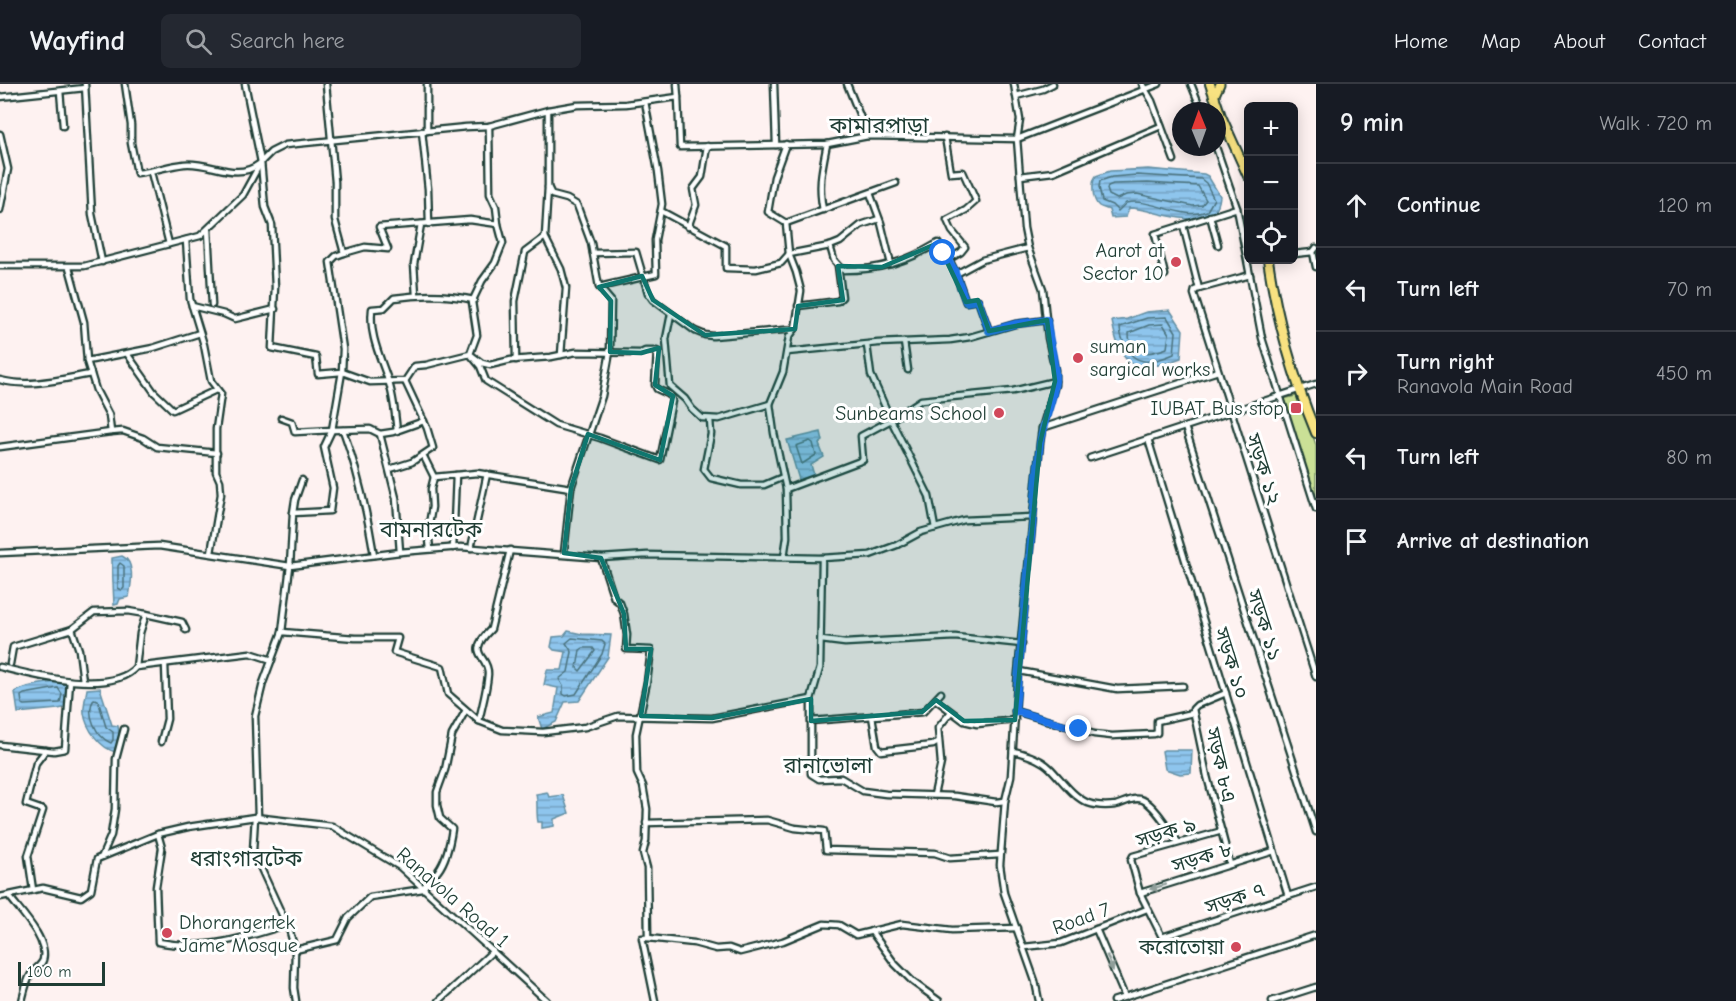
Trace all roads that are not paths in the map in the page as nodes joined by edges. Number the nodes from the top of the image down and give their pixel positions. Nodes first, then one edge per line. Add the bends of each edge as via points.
1 (125, 84) edge
2 (245, 84) edge
3 (326, 84) edge
4 (427, 84) edge
5 (677, 84) edge
6 (774, 84) edge
7 (847, 84) edge
8 (1014, 84) edge
9 (1053, 84) edge
10 (1142, 84) edge
11 (1159, 84) edge
12 (1191, 84) edge
13 (1210, 84) edge
14 (1220, 84) edge
15 (85, 86) edge
16 (60, 91) junction
17 (1144, 91) junction
18 (1016, 96) junction
19 (0, 97) edge
20 (678, 97) junction
21 (1214, 97) junction
22 (645, 102) junction
23 (1198, 102) edge
24 (548, 110) junction
25 (63, 126) dead end
26 (489, 126) junction
27 (1161, 126) junction
28 (424, 131) junction
29 (0, 135) edge
30 (868, 136) junction
31 (945, 137) junction
32 (1017, 139) junction
33 (331, 140) junction
34 (786, 144) junction
35 (827, 144) junction
36 (776, 145) junction
37 (707, 146) junction
38 (1219, 156) edge
39 (1174, 160) dead end
40 (261, 162) junction
41 (1244, 167) edge
42 (151, 172) junction
43 (1020, 176) junction
44 (896, 183) dead end
45 (548, 187) junction
46 (870, 193) junction
47 (1237, 208) junction
48 (0, 210) edge
49 (823, 210) junction
50 (661, 211) junction
51 (1210, 216) junction
52 (879, 219) junction
53 (786, 223) junction
54 (421, 224) junction
55 (429, 224) junction
56 (498, 224) junction
57 (1183, 225) junction
58 (688, 226) junction
59 (208, 229) junction
60 (545, 237) junction
61 (186, 240) junction
62 (169, 244) junction
63 (1218, 245) dead end
64 (830, 246) junction
65 (1028, 248) junction
66 (1314, 250) edge
67 (344, 253) junction
68 (593, 253) junction
69 (1298, 253) edge
70 (789, 254) junction
71 (949, 259) junction
72 (102, 262) junction
73 (891, 264) junction
74 (1269, 264) edge
75 (0, 266) edge
76 (838, 266) junction
77 (69, 267) junction
78 (1316, 267) edge
79 (956, 274) junction
80 (1164, 275) dead end
81 (1250, 275) junction
82 (642, 276) junction
83 (599, 287) junction
84 (1199, 289) junction
85 (416, 295) junction
86 (474, 300) junction
87 (212, 304) dead end
88 (192, 306) junction
89 (798, 306) junction
90 (274, 309) junction
91 (671, 314) junction
92 (1047, 320) junction
93 (795, 329) junction
94 (989, 331) junction
95 (200, 333) junction
96 (904, 342) junction
97 (867, 345) junction
98 (610, 352) junction
99 (788, 352) junction
100 (470, 354) junction
101 (128, 355) dead end
102 (561, 355) junction
103 (516, 360) junction
104 (87, 361) junction
105 (908, 370) dead end
106 (1218, 371) junction
107 (342, 372) junction
108 (92, 374) junction
109 (0, 380) edge
110 (389, 381) junction
111 (405, 381) junction
112 (1055, 381) junction
113 (1316, 384) edge
114 (216, 390) junction
115 (1300, 390) junction
116 (1280, 397) junction
117 (770, 404) junction
118 (1230, 412) junction
119 (281, 418) dead end
120 (710, 419) junction
121 (891, 420) junction
122 (424, 421) junction
123 (1185, 427) junction
124 (1042, 428) junction
125 (1315, 429) edge
126 (332, 430) junction
127 (343, 430) junction
128 (397, 431) junction
129 (111, 432) junction
130 (380, 434) junction
131 (588, 434) junction
132 (1148, 439) junction
133 (0, 447) edge
134 (217, 453) junction
135 (424, 457) dead end
136 (1090, 458) dead end
137 (390, 469) junction
138 (487, 474) junction
139 (456, 475) junction
140 (434, 477) junction
141 (783, 477) junction
142 (302, 480) dead end
143 (571, 488) junction
144 (786, 489) junction
145 (1316, 509) edge
146 (293, 513) junction
147 (1032, 517) junction
148 (935, 528) junction
149 (453, 548) junction
150 (471, 548) junction
151 (430, 549) junction
152 (510, 550) junction
153 (400, 552) junction
154 (0, 553) edge
155 (211, 553) junction
156 (564, 554) junction
157 (374, 555) junction
158 (784, 557) junction
159 (601, 558) junction
160 (822, 558) junction
161 (290, 566) junction
162 (146, 614) junction
163 (72, 629) junction
164 (186, 630) dead end
165 (282, 632) junction
166 (821, 640) junction
167 (1022, 644) junction
168 (272, 660) junction
169 (10, 664) dead end
170 (165, 664) junction
171 (0, 667) edge
172 (135, 667) junction
173 (1018, 671) junction
174 (1316, 677) edge
175 (70, 681) junction
176 (83, 681) junction
177 (1183, 686) dead end
178 (941, 693) dead end
179 (1226, 693) junction
180 (811, 699) junction
181 (936, 700) junction
182 (466, 710) junction
183 (1015, 711) junction
184 (951, 712) junction
185 (1193, 713) junction
186 (641, 716) junction
187 (872, 716) junction
188 (1015, 720) junction
189 (479, 721) junction
190 (811, 721) junction
191 (124, 729) dead end
192 (161, 742) dead end
193 (938, 742) junction
194 (0, 746) edge
195 (46, 750) junction
196 (1013, 751) junction
197 (934, 795) junction
198 (1005, 801) junction
199 (256, 817) junction
200 (646, 824) junction
201 (1222, 831) junction
202 (1316, 832) edge
203 (158, 834) junction
204 (1178, 842) junction
205 (1274, 851) junction
206 (1000, 855) junction
207 (102, 856) junction
208 (1230, 864) junction
209 (1316, 887) edge
210 (423, 889) junction
211 (33, 890) junction
212 (1140, 893) junction
213 (9, 896) junction
214 (1288, 896) junction
215 (0, 897) edge
216 (1147, 909) junction
217 (288, 924) junction
218 (1017, 928) junction
219 (1096, 928) junction
220 (871, 931) junction
221 (1316, 935) edge
222 (1162, 937) joint
223 (648, 938) junction
224 (1024, 947) junction
225 (295, 950) junction
226 (493, 951) junction
227 (1316, 987) edge
228 (1125, 997) junction
229 (22, 1001) edge
230 (296, 1001) edge
231 (439, 1001) edge
232 (547, 1001) edge
233 (655, 1001) edge
234 (939, 1001) edge
235 (1039, 1001) edge
236 (1113, 1001) edge
237 (1272, 1001) edge

1 - 42 street via 137,173
2 - 40 street
3 - 33 street
4 - 28 street
5 - 20 street
6 - 36 street
7 - 30 street
8 - 18 street
9 - 18 street
10 - 17 street
11 - 17 street
12 - 23 street
13 - 21 highway
14 - 21 main road
15 - 16 street
15 - 72 street via 92,214
16 - 19 street
16 - 25 street
17 - 27 street
17 - 32 street
18 - 32 street via 1020,120
20 - 22 street
20 - 37 street via 680,147
21 - 41 highway
22 - 24 street
22 - 50 street
24 - 26 street
24 - 45 street
26 - 28 street
26 - 56 street via 490,194
27 - 39 street
27 - 43 street via 1053,172
28 - 33 street
28 - 55 street
29 - 48 street via 8,169
30 - 31 street
30 - 35 street
31 - 32 street
31 - 71 street via 951,173 963,172 976,201 947,220 965,247
32 - 43 street
33 - 40 street via 285,145
33 - 67 street via 335,220
34 - 35 street
34 - 36 street
34 - 53 street via 774,177 768,212
35 - 49 street via 819,191
36 - 37 street
37 - 58 street via 702,177 693,189 696,205
38 - 47 street
40 - 42 street via 250,171 187,163
40 - 59 street via 243,195
40 - 90 street via 265,207 272,225
42 - 62 street
43 - 65 street
44 - 46 street
45 - 60 street
45 - 68 street via 552,195 578,205
46 - 49 street
46 - 52 street
47 - 51 street
47 - 81 street
49 - 53 street
50 - 58 street
50 - 82 street via 655,240 656,274
51 - 57 street
51 - 63 street
52 - 64 street via 861,225
52 - 73 street
53 - 70 street
54 - 55 street
54 - 67 street via 379,227 388,249 365,247
54 - 85 street via 414,264
55 - 56 street via 470,220
56 - 86 street via 503,243
57 - 80 street via 1155,234
57 - 84 street
58 - 70 street via 726,246 726,268 756,269 781,263
59 - 61 street
59 - 87 street
60 - 102 street via 566,288
60 - 103 street via 525,252 514,301
61 - 62 street
61 - 88 street
62 - 72 street
64 - 70 street
64 - 76 street
65 - 79 street via 982,260
65 - 92 street via 1043,289
66 - 69 street
66 - 78 street
67 - 107 street via 330,262 343,349
68 - 82 street via 636,252
68 - 83 street
70 - 89 street via 801,291
71 - 73 street via 938,243
71 - 79 street
72 - 77 street
73 - 76 street via 862,270 843,270
74 - 115 highway via 1288,357
75 - 77 street
76 - 89 street via 842,297 838,301
77 - 104 street via 84,322
79 - 94 street via 966,302 978,300
81 - 84 street
81 - 116 street via 1262,338
82 - 83 street
82 - 91 street via 648,293
83 - 98 street via 611,301
84 - 106 street, সড়ক ১২ via 1194,294
85 - 86 street
85 - 110 street via 394,298 384,308 372,309 374,344
86 - 100 street via 477,335
88 - 90 street via 235,319
88 - 95 street
89 - 93 street
90 - 107 street via 272,348 316,357 318,374
91 - 93 street via 705,335
91 - 120 street via 666,339 670,386 702,418
92 - 94 street
92 - 112 street
93 - 99 street via 789,337
94 - 96 street via 950,340
95 - 104 street via 153,348
95 - 114 street
96 - 97 street
96 - 105 street
97 - 99 street
97 - 121 street via 871,375
98 - 102 street
98 - 131 street via 602,396
98 - 131 street via 657,352 655,385 672,401 660,460
99 - 117 street
100 - 103 street via 482,363
100 - 111 street via 415,366
100 - 131 street via 486,381 556,425
101 - 114 street via 154,392 173,410
102 - 103 street
104 - 108 street
106 - 118 street, সড়ক ১২
106 - 124 street
107 - 110 street via 370,382
107 - 126 street
108 - 109 street via 15,384
108 - 129 street via 109,415
110 - 111 street
110 - 128 street
111 - 122 street
112 - 121 street via 1013,391 921,400
112 - 124 street
113 - 115 street
114 - 134 street via 221,394
115 - 116 street
115 - 125 highway
116 - 118 street
116 - 145 street
117 - 120 street
117 - 141 street
118 - 123 street
118 - 174 street, সড়ক ১২
119 - 126 street via 292,422 295,432
120 - 141 street via 704,469 711,477 741,485 764,485
121 - 144 street via 861,436 863,460
121 - 148 street via 929,496
122 - 128 street
122 - 137 street via 433,448
123 - 132 street
123 - 202 street, সড়ক ১১
124 - 147 street
126 - 127 street
126 - 146 street via 324,447 333,488 330,511
127 - 130 street via 370,429
127 - 157 street via 355,460
128 - 130 street
129 - 133 street
129 - 134 street via 123,431 157,447
130 - 137 street
131 - 143 street
132 - 136 street
132 - 179 street, সড়ক ১০
134 - 155 street via 221,494
135 - 140 street
137 - 153 street
138 - 139 street
138 - 143 street
138 - 150 street
139 - 140 street
139 - 149 street
140 - 151 street via 428,530
141 - 144 street
142 - 146 street
143 - 156 street
144 - 158 street
146 - 161 street
147 - 148 street via 964,520
147 - 167 street
148 - 160 street via 870,555
149 - 150 street
149 - 151 street
150 - 152 street
151 - 153 street
152 - 156 street
152 - 189 street via 491,629 478,646 488,671
153 - 157 street
154 - 155 street via 159,546
155 - 161 street
156 - 159 street
157 - 161 street
158 - 159 street
158 - 160 street
159 - 186 street via 614,598 624,614 626,649 651,650
160 - 166 street
161 - 165 street
162 - 163 street via 94,612
162 - 164 street via 183,622
162 - 172 street
163 - 169 street via 13,647
163 - 176 street
165 - 168 street
165 - 182 street via 398,638 394,652 442,667 448,694
166 - 167 street via 844,643 954,638
166 - 180 street via 820,668
167 - 173 street
168 - 170 street via 250,653
168 - 199 street via 255,716
170 - 172 street
170 - 192 street via 167,719
171 - 175 street
172 - 176 street via 130,673 103,681
173 - 177 street via 1117,689
173 - 183 street
175 - 176 street
175 - 195 street via 65,749
178 - 181 street
179 - 185 street, সড়ক ৮এ via 1194,706
179 - 205 street, সড়ক ১০
180 - 186 street via 712,718
180 - 190 street
181 - 184 street
181 - 187 street via 923,712
182 - 189 street
182 - 210 street via 452,735 437,792 440,818 452,829 449,848 438,871
183 - 185 street via 1112,736 1154,734 1157,721
183 - 188 street
184 - 188 street via 961,720 977,724
184 - 193 street via 938,728
185 - 201 street, সড়ক ৮এ
186 - 189 street via 618,716 585,727 543,732 502,730
186 - 200 street via 636,734 637,773 643,786
187 - 190 street
187 - 193 street via 881,751
188 - 196 street
190 - 197 street via 811,774 841,778 863,790 886,794
191 - 207 street via 117,759 111,835
193 - 197 street via 941,763
194 - 195 street
195 - 211 street via 36,763 26,804 43,810 28,856
196 - 198 street
196 - 204 street via 1049,767 1085,802 1116,805 1144,800
197 - 198 street
198 - 206 street
199 - 203 street, Ranavola Road 1
199 - 210 street, Ranavola Road 1 via 332,826 400,867
199 - 217 street via 253,851
200 - 206 street via 766,820 824,831 826,849 950,858
200 - 223 street via 643,852 647,868
201 - 204 street, সড়ক ৯
201 - 208 street, সড়ক ৮এ
203 - 207 street, Ranavola Road 1
203 - 217 street via 162,848 156,887 158,942 227,942
204 - 212 street, সড়ক ৯ via 1133,855
205 - 208 street, সড়ক ৮
205 - 214 street, সড়ক ১০
206 - 218 street via 1004,892
207 - 211 street via 97,859 92,890 81,897 43,888
208 -> 212 street, সড়ক ৮
209 - 214 street, সড়ক ৭
210 - 225 street via 370,897 348,918 337,940
210 - 226 street, Ranavola Road 1
211 - 213 street
212 - 216 street, সড়ক ৯
213 - 215 street
213 - 229 street via 42,942 44,952 43,962 31,974
214 - 222 street, সড়ক ৭
216 - 219 street, Road 7
216 - 222 street, সড়ক ৯
217 - 225 street
218 - 220 street via 952,930 902,924
218 - 224 street
219 - 224 street, Road 7 via 1061,943
219 -> 228 street
220 - 223 street via 856,935 839,925 824,924 783,941 740,952
220 - 234 street via 895,964
221 - 228 street
223 - 233 street via 642,938
224 - 235 street
225 - 230 street
226 - 231 street
226 - 232 street, Ranavola Road 1
227 - 237 street
228 - 236 street

